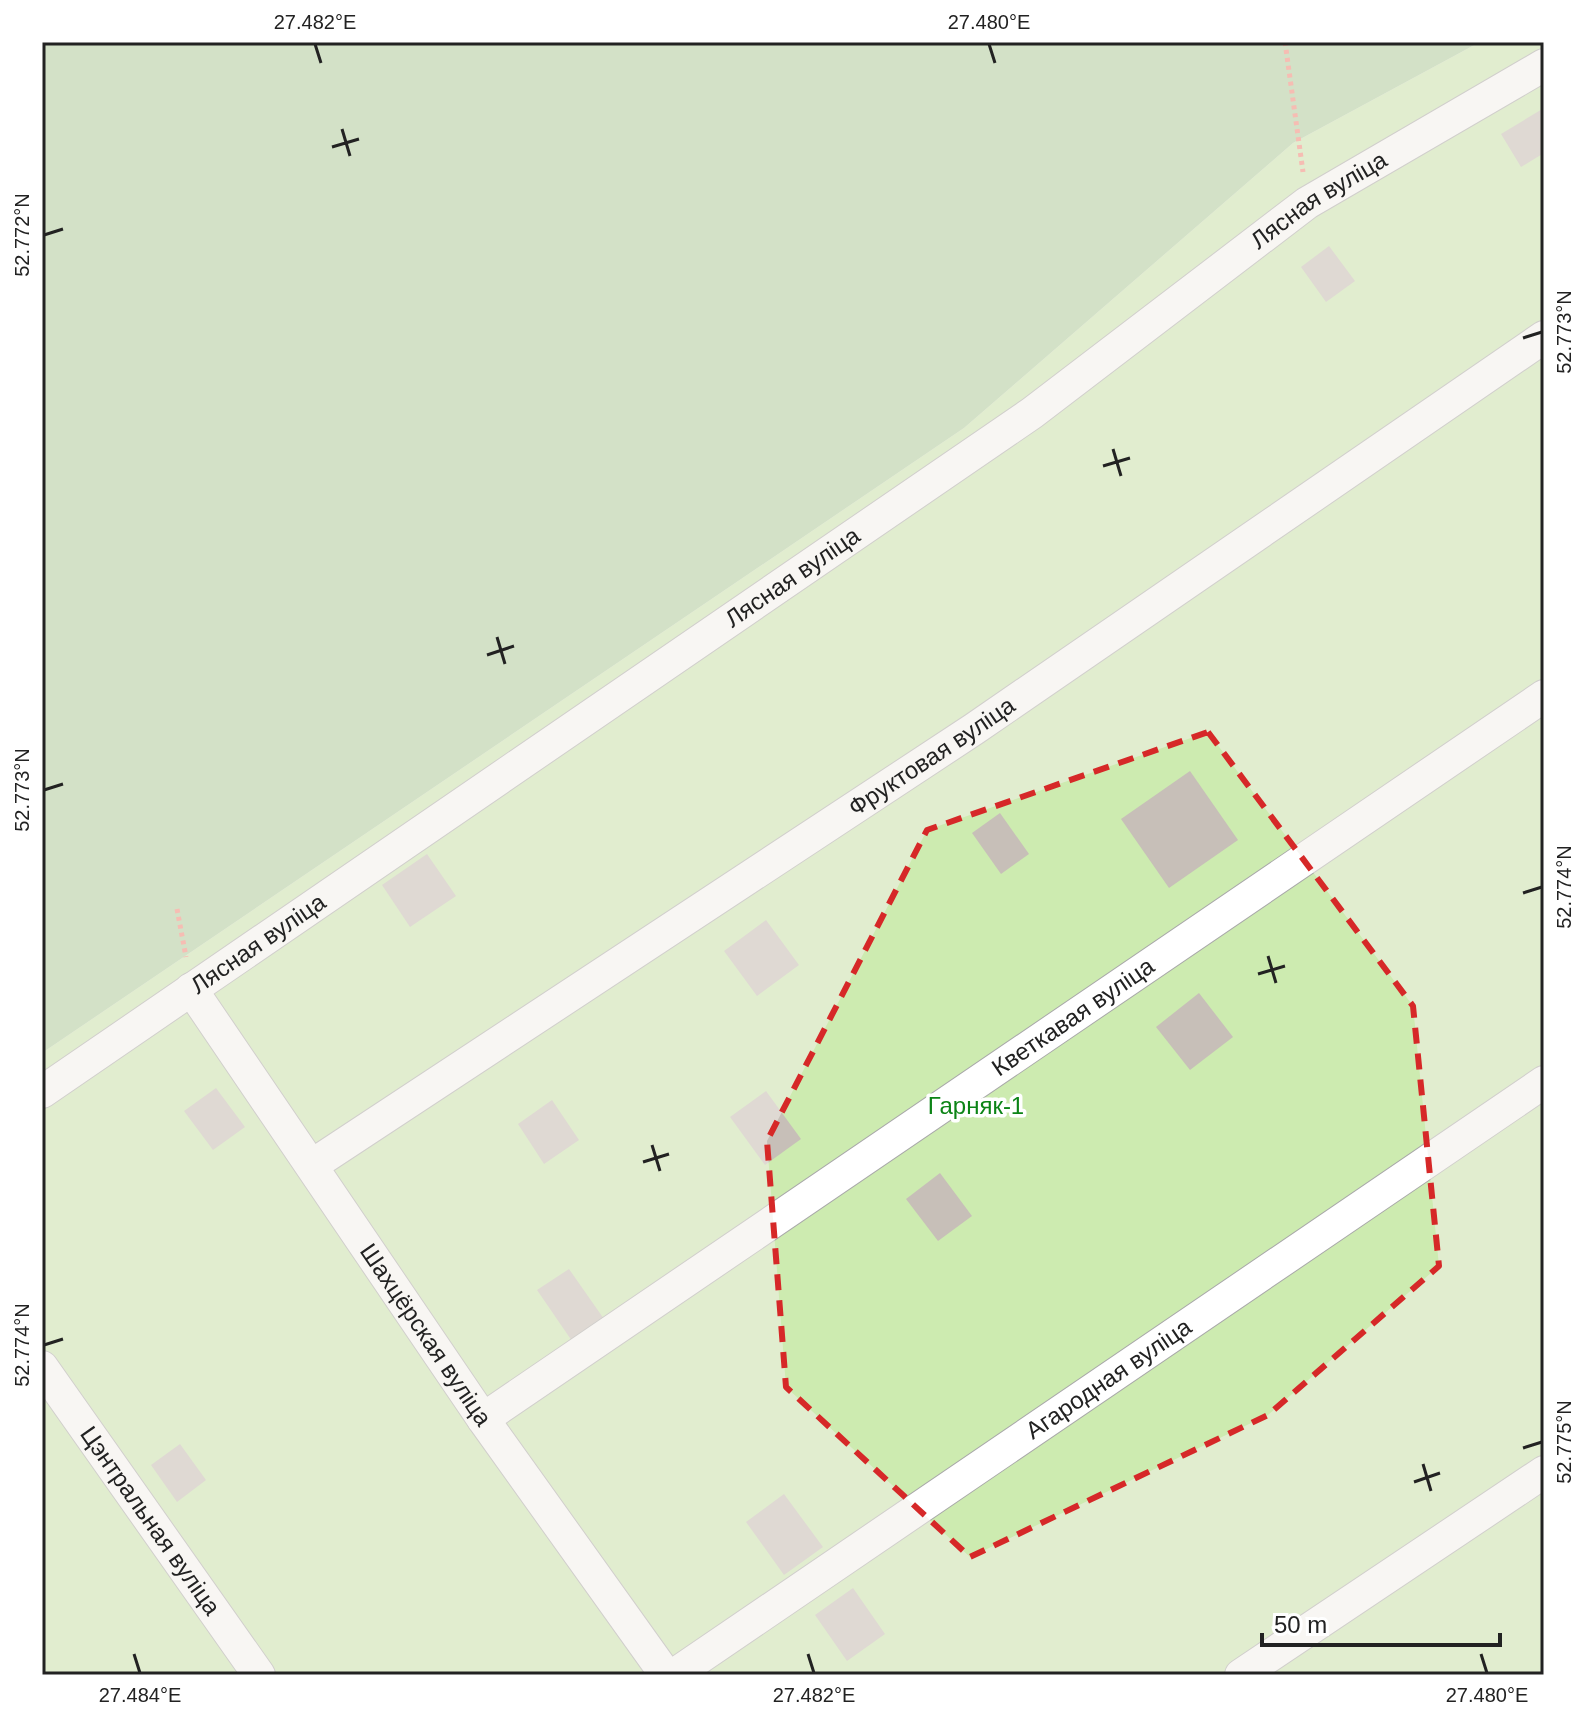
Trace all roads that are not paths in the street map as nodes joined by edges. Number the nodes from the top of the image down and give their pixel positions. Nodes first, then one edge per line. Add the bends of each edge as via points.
1 (1544, 65) edge
2 (1544, 337) edge
3 (1544, 696) edge
4 (191, 989) junction
5 (1544, 1082) edge
6 (42, 1092) edge
7 (314, 1164) junction
8 (42, 1367) edge
9 (483, 1419) junction
10 (1544, 1472) edge
11 (259, 1675) edge
12 (666, 1675) edge
13 (674, 1675) edge
14 (1241, 1675) edge

1 - 4 street, Лясная вуліца via 1307,203 1032,413
2 - 7 street, Фруктовая вуліца via 974,729
3 - 9 street, Кветкавая вуліца
4 - 6 street, Лясная вуліца
4 - 7 street, Шахцёрская вуліца
5 - 13 street, Агародная вуліца
7 - 9 street, Шахцёрская вуліца
8 - 11 street, Цэнтральная вуліца
9 - 12 street, Шахцёрская вуліца
10 - 14 street

